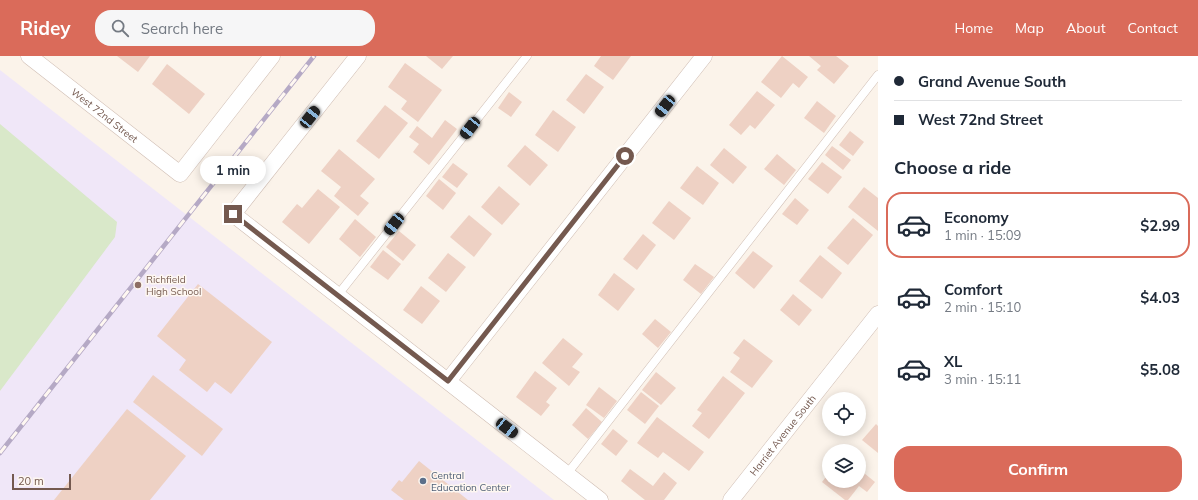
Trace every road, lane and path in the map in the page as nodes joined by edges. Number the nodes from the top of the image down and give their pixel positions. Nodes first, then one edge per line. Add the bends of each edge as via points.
1 (29, 56) edge
2 (272, 56) edge
3 (358, 56) edge
4 (528, 56) edge
5 (704, 56) edge
6 (878, 75) edge
7 (338, 296) junction
8 (878, 314) edge
9 (448, 381) junction
10 (567, 474) junction
11 (600, 500) edge
12 (731, 500) edge

1 - 2 street, West 72nd Street via 180,174
3 - 7 street via 233,214
4 - 7 lane
5 - 9 street
6 - 10 lane
7 - 9 street
8 - 12 street, Harriet Avenue South
9 - 10 street
10 - 11 street

